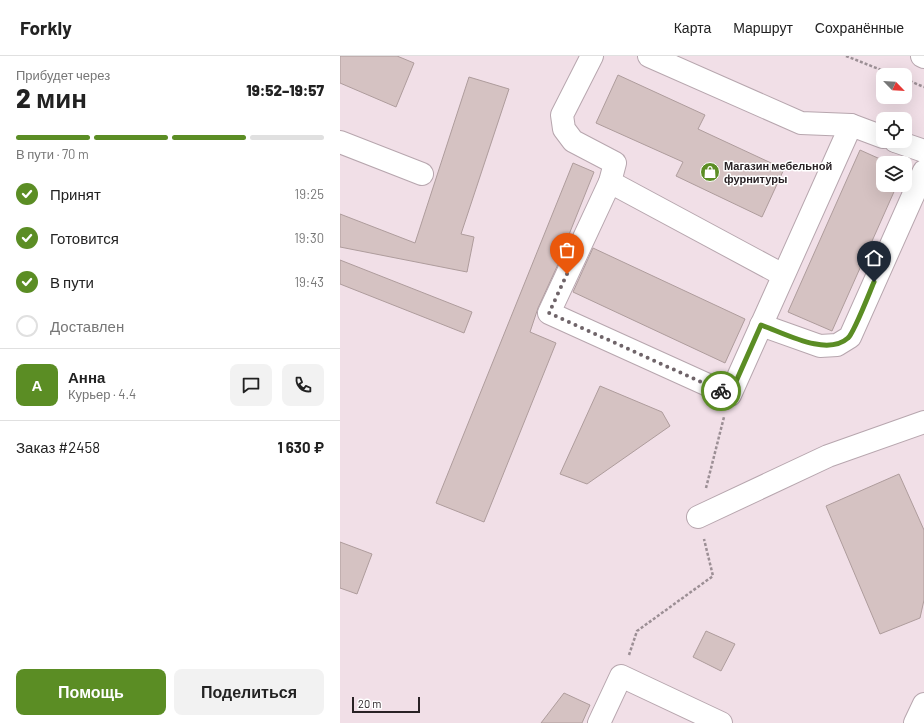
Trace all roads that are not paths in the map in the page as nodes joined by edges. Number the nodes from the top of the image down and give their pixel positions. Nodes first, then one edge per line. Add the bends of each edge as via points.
1 (592, 56) edge
2 (649, 56) edge
3 (851, 125) junction
4 (876, 134) edge
5 (340, 142) edge
6 (912, 147) edge
7 (924, 151) edge
8 (924, 171) edge
9 (422, 174) dead end
10 (610, 182) junction
11 (783, 275) junction
12 (761, 325) junction
13 (924, 422) edge
14 (698, 517) road end
15 (924, 704) edge
16 (600, 723) edge
17 (721, 723) edge
18 (915, 723) edge

1 - 10 street via 562,115 564,129 573,141 615,163
2 - 3 street via 801,123
3 - 4 street
3 - 11 street
5 - 9 street
6 - 7 street
8 - 12 street via 850,337 837,345 820,346
10 - 11 street
10 - 12 street via 549,313 730,395
11 - 12 street
13 - 14 street via 828,456
15 - 18 street
16 - 17 street via 621,676

